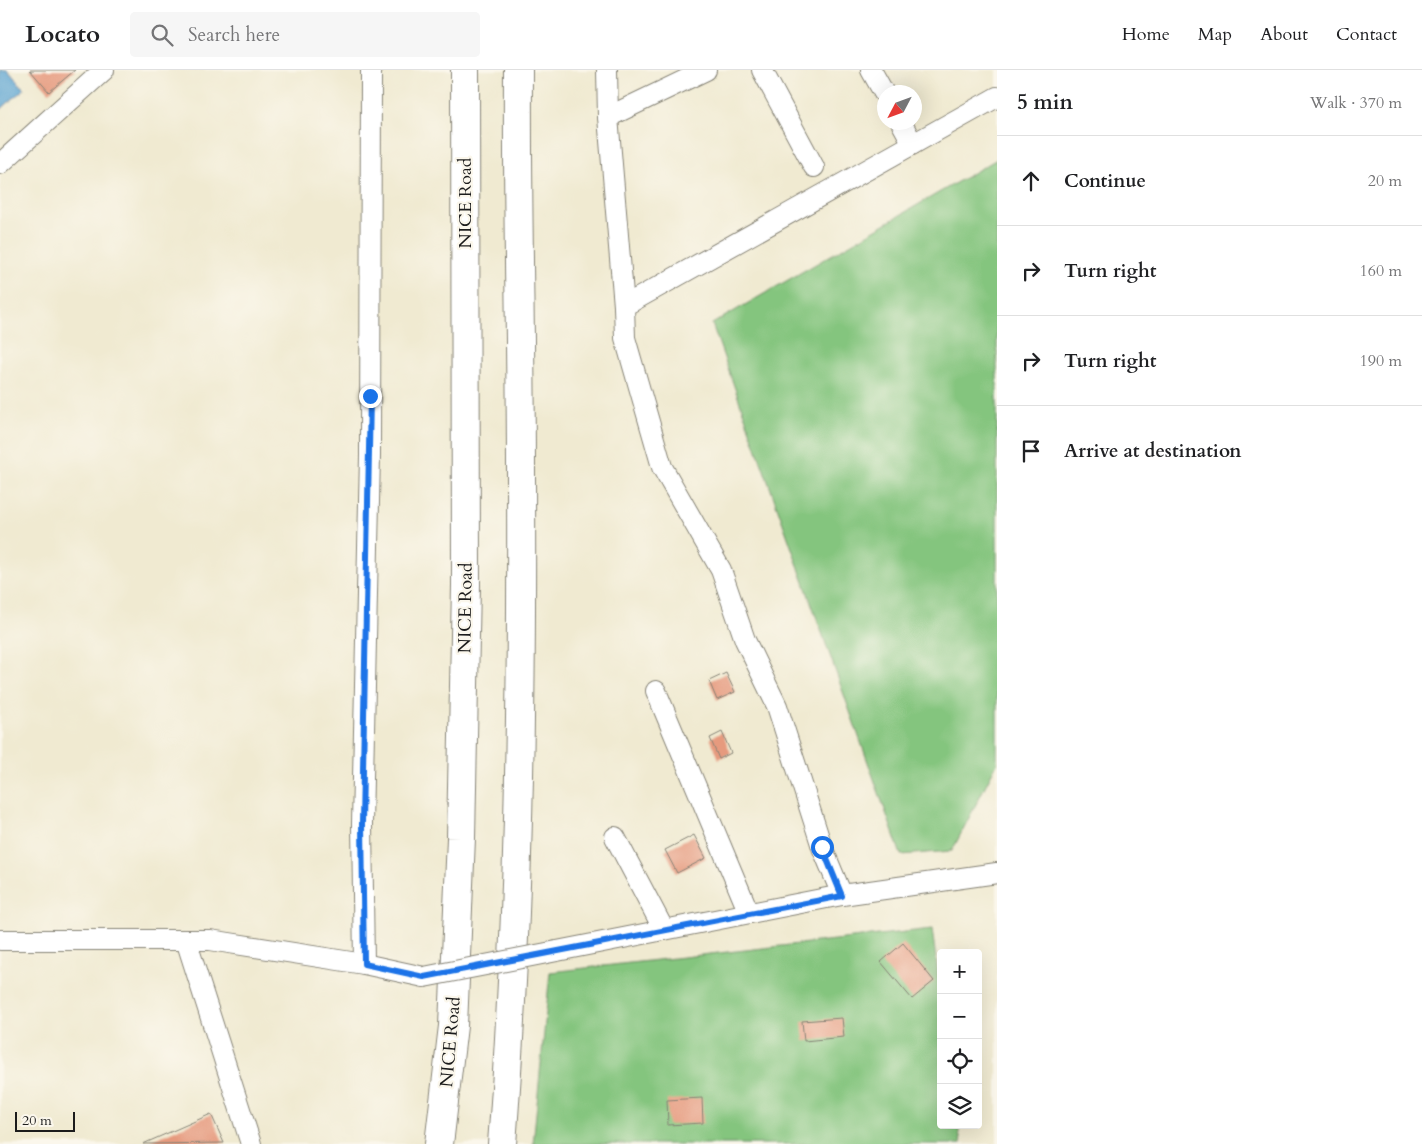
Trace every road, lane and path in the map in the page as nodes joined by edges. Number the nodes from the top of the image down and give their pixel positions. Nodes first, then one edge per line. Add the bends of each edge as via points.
1 (104, 70) edge
2 (371, 70) edge
3 (465, 70) edge
4 (518, 70) edge
5 (607, 70) edge
6 (706, 70) edge
7 (762, 70) edge
8 (871, 70) edge
9 (879, 85) edge
10 (997, 96) edge
11 (608, 118) junction
12 (906, 130) edge
13 (914, 144) junction
14 (0, 164) edge
15 (814, 167) dead end
16 (624, 306) junction
17 (656, 691) dead end
18 (615, 838) dead end
19 (997, 873) edge
20 (842, 896) junction
21 (749, 913) junction
22 (664, 930) junction
23 (0, 940) edge
24 (186, 940) junction
25 (364, 964) junction
26 (251, 1144) edge
27 (439, 1144) edge
28 (502, 1144) edge

1 - 14 street
2 - 25 street via 370,455 362,824
3 - 27 highway, NICE Road via 466,585 461,838 453,1026
4 - 28 highway via 522,476 519,831
5 - 11 street
6 - 11 street
7 - 15 street
8 - 9 street
10 - 13 street
11 - 16 street
12 - 13 street
13 - 16 street
16 - 20 street via 625,338 662,467 721,570 745,640 777,706 822,847
17 - 21 street
18 - 22 street
19 - 20 street
20 - 21 street
21 - 22 street
22 - 25 street, bridge via 424,977
23 - 24 street
24 - 25 street via 210,940
24 - 26 street

